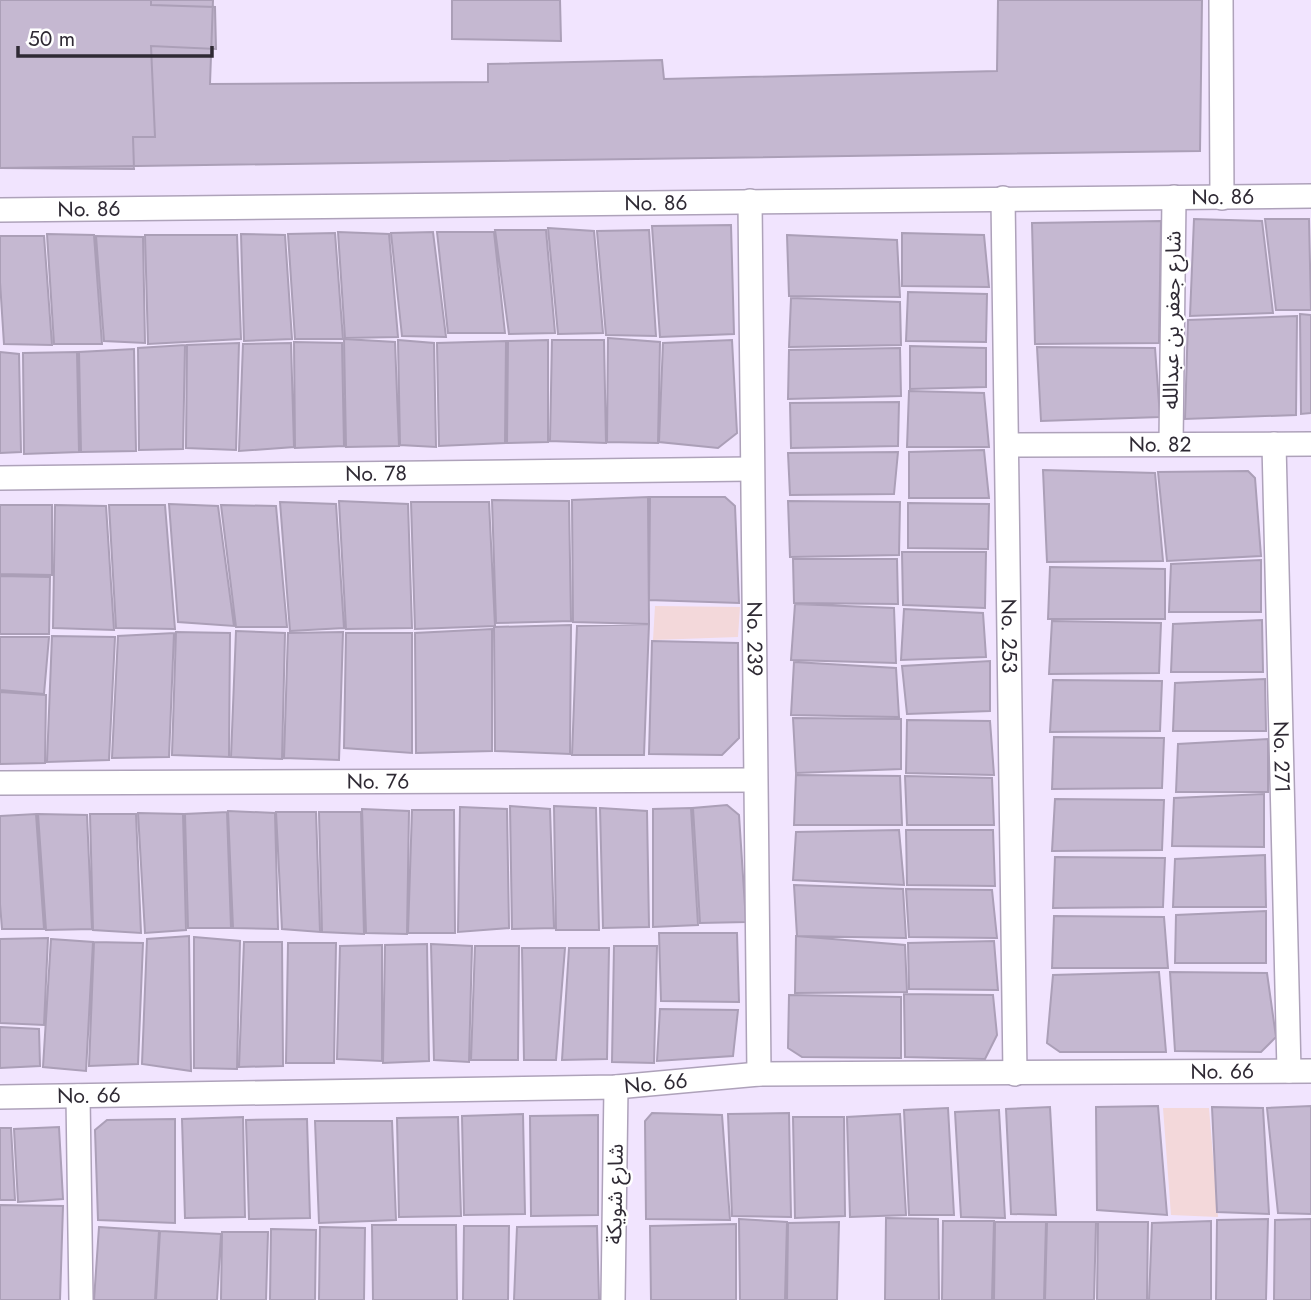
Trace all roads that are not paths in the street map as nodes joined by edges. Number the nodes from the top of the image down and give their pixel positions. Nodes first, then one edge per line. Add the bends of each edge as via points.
1 (1221, 0) edge
2 (1311, 196) edge
3 (1174, 197) junction
4 (1003, 198) junction
5 (1222, 198) junction
6 (750, 201) junction
7 (0, 210) edge
8 (1171, 444) junction
9 (1274, 444) junction
10 (1311, 444) edge
11 (1008, 445) junction
12 (751, 469) junction
13 (0, 478) edge
14 (755, 780) junction
15 (0, 783) edge
16 (1300, 1071) edge
17 (760, 1074) junction
18 (1015, 1074) junction
19 (616, 1087) junction
20 (78, 1096) junction
21 (0, 1097) edge
22 (81, 1300) edge
23 (613, 1300) edge

1 - 5 street
2 - 5 street, No. 86
3 - 4 street, No. 86
3 - 5 street, No. 86
3 - 8 street, شارع جعفر بن عبدالله
4 - 6 street, No. 86
4 - 11 street, No. 253
6 - 7 street, No. 86
6 - 12 street, No. 239
8 - 9 street, No. 82
8 - 11 street, No. 82
9 - 10 street, No. 82
9 - 16 street, No. 271
11 - 18 street, No. 253
12 - 13 street, No. 78
12 - 14 street, No. 239
14 - 15 street, No. 76
14 - 17 street, No. 239
16 - 18 street, No. 66
17 - 18 street, No. 66
17 - 19 street, No. 66
19 - 20 street, No. 66
19 - 23 street, شارع شويكة
20 - 21 street, No. 66
20 - 22 street

